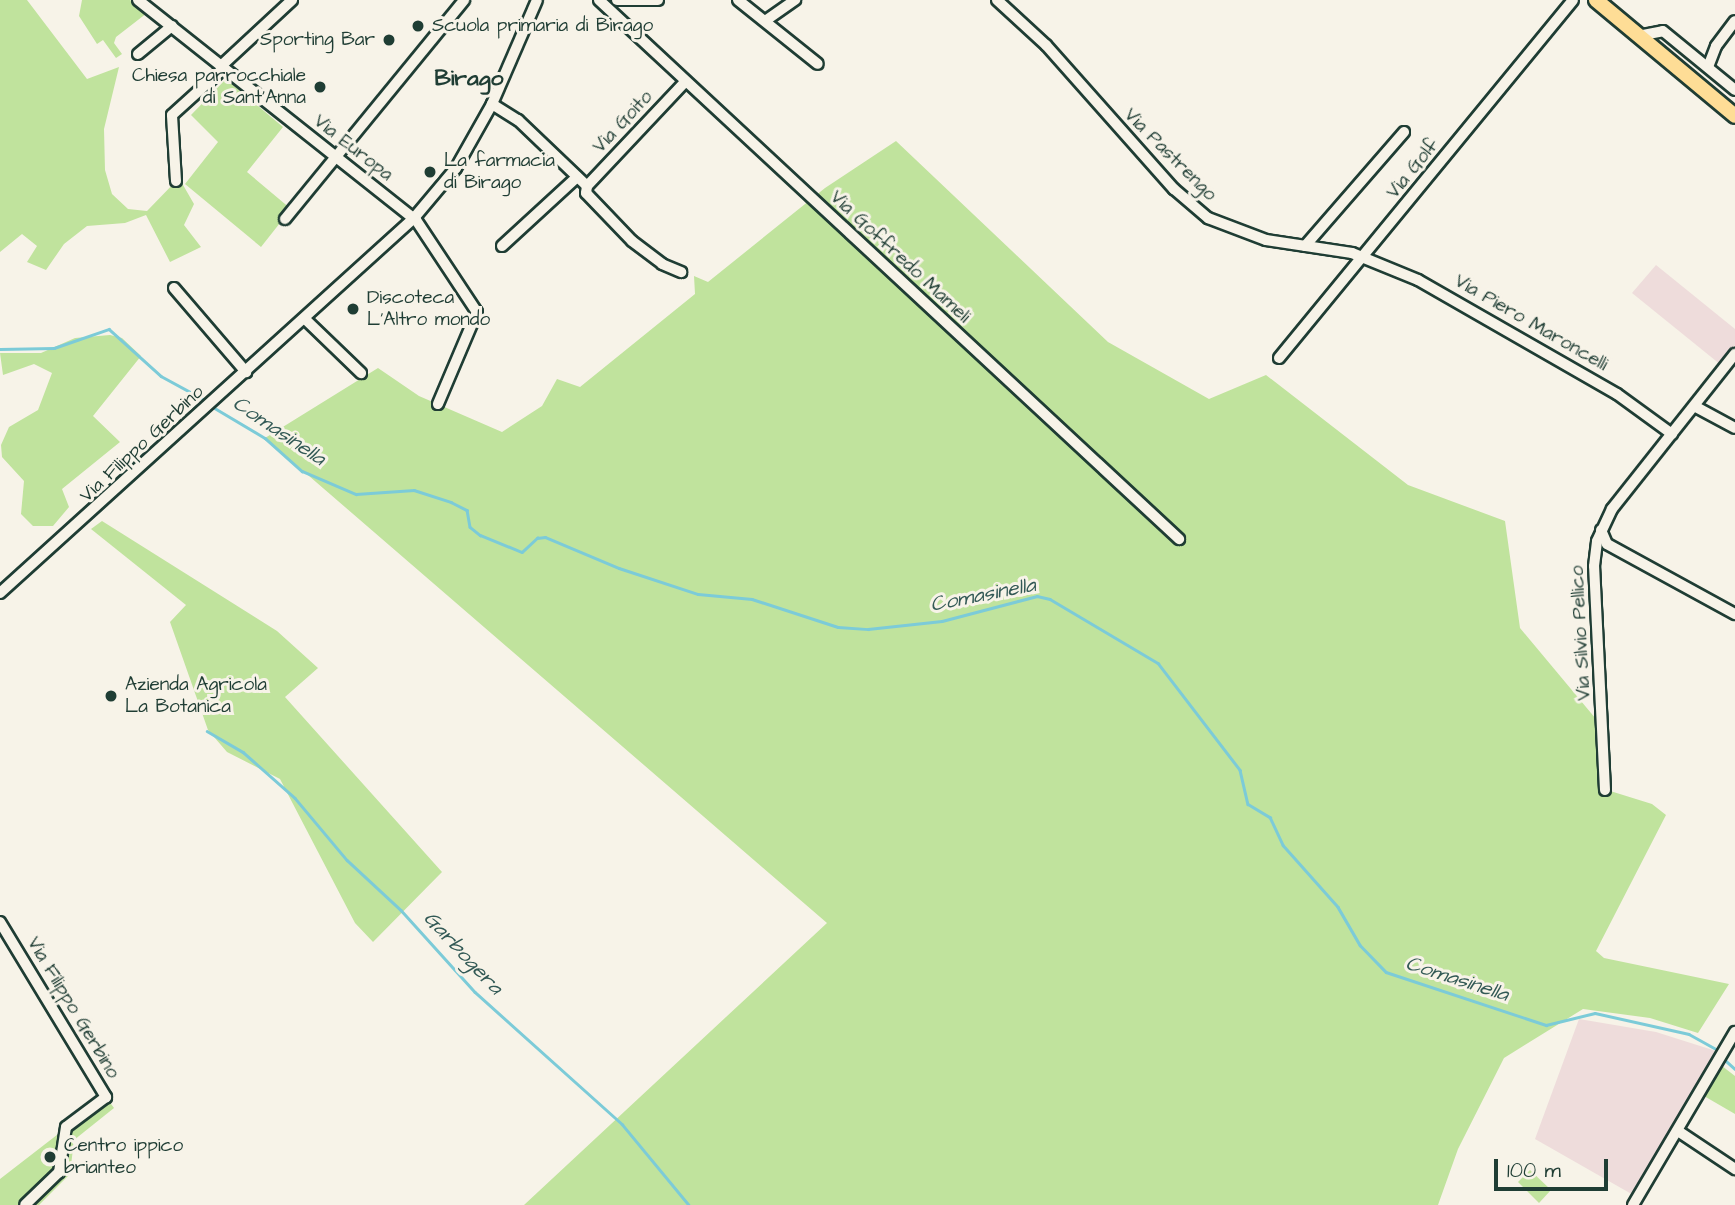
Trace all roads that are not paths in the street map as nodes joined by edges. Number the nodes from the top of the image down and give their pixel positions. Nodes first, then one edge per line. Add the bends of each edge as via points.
1 (138, 0) edge
2 (292, 0) edge
3 (464, 0) edge
4 (537, 0) edge
5 (599, 0) edge
6 (617, 0) edge
7 (658, 0) edge
8 (738, 0) edge
9 (795, 0) edge
10 (1573, 0) edge
11 (1596, 0) edge
12 (1003, 1) edge
13 (765, 21) junction
14 (1735, 21) edge
15 (172, 26) junction
16 (1638, 36) junction
17 (1716, 46) junction
18 (138, 54) dead end
19 (1695, 57) junction
20 (818, 64) dead end
21 (223, 67) junction
22 (1708, 67) junction
23 (685, 82) junction
24 (1735, 90) edge
25 (492, 104) junction
26 (1735, 116) edge
27 (1404, 132) dead end
28 (335, 156) junction
29 (577, 177) junction
30 (176, 181) dead end
31 (587, 186) junction
32 (414, 218) junction
33 (285, 219) dead end
34 (502, 246) dead end
35 (1305, 246) junction
36 (1364, 257) junction
37 (681, 272) dead end
38 (174, 288) dead end
39 (305, 319) junction
40 (1735, 354) edge
41 (1279, 358) dead end
42 (246, 372) junction
43 (361, 373) dead end
44 (438, 404) dead end
45 (1696, 407) junction
46 (1735, 428) edge
47 (1672, 433) junction
48 (1601, 530) junction
49 (1178, 539) dead end
50 (0, 593) edge
51 (1735, 614) edge
52 (1605, 790) dead end
53 (0, 922) edge
54 (1735, 1032) edge
55 (1678, 1131) junction
56 (1735, 1168) edge
57 (1638, 1203) edge
58 (25, 1205) edge

1 - 15 street, Via Europa
2 - 21 street
3 - 28 street
4 - 25 street, Via Filippo Gerbino
5 - 23 street, Via Goffredo Mameli
6 - 7 street
8 - 13 street
9 - 13 street
10 - 36 street, Via Golf
11 - 16 main road
12 - 35 street, Via Pastrengo via 1197,211 1242,233
13 - 20 street
14 - 17 street
15 - 18 street
15 - 21 street, Via Europa
16 - 19 street via 1663,31
16 - 26 main road
17 - 19 street
17 - 22 street
19 - 22 street
21 - 28 street, Via Europa
21 - 30 street via 172,115
22 - 24 street
23 - 31 street, Via Goito
23 - 49 street, Via Goffredo Mameli
25 - 29 street via 518,120
25 - 32 street, Via Filippo Gerbino via 456,168
27 - 35 street
28 - 32 street, Via Europa
28 - 33 street
29 - 31 street
29 - 34 street
31 - 37 street via 586,193 632,241
32 - 39 street, Via Filippo Gerbino
32 - 44 street, Via Europa via 477,312
35 - 36 street, Via Pastrengo
36 - 41 street, Via Golf
36 - 47 street, Via Piero Maroncelli via 1464,303 1617,394
38 - 42 street
39 - 42 street, Via Filippo Gerbino
39 - 43 street
40 - 45 street, Via Silvio Pellico
42 - 50 street, Via Filippo Gerbino
45 - 46 street
45 - 47 street, Via Silvio Pellico
47 - 48 street, Via Silvio Pellico via 1612,509
48 - 51 street via 1607,544
48 - 52 street, Via Silvio Pellico via 1594,566
53 - 58 street, Via Filippo Gerbino via 106,1097 66,1127 59,1172
54 - 55 street
55 - 56 street
55 - 57 street

